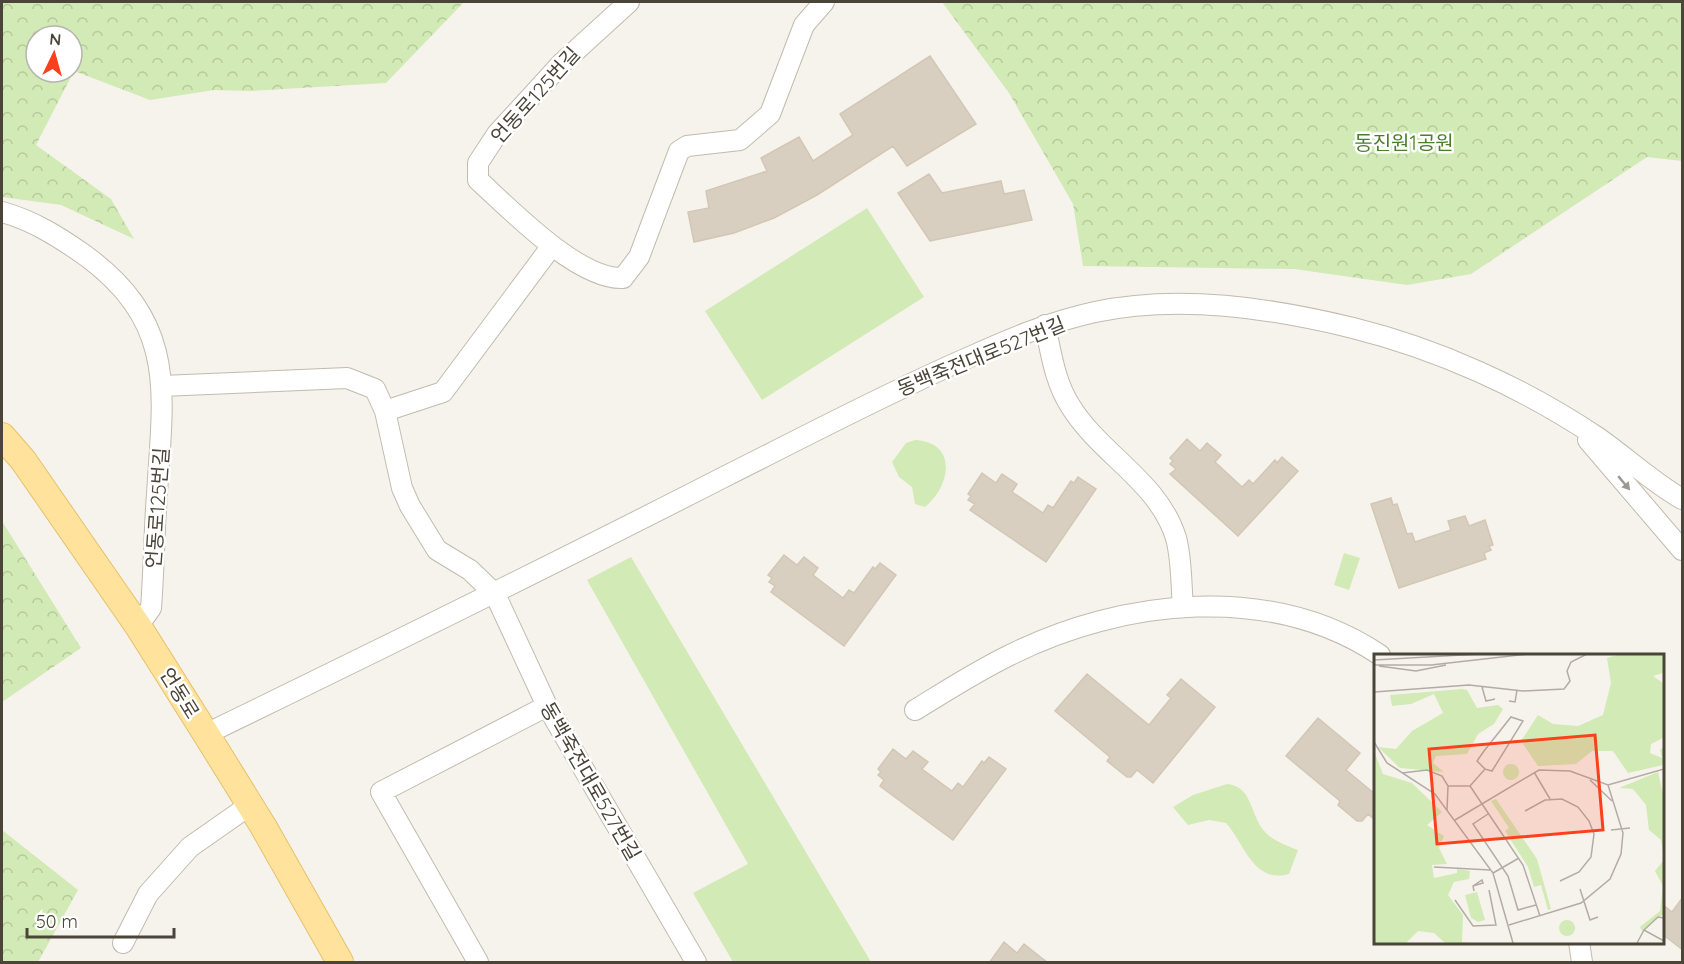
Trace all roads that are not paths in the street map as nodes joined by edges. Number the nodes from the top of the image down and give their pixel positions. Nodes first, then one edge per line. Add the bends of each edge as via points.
1 (629, 2) edge
2 (824, 2) edge
3 (2, 212) edge
4 (551, 247) junction
5 (1045, 325) junction
6 (162, 386) junction
7 (385, 411) junction
8 (1573, 422) junction
9 (2, 436) edge
10 (1683, 499) edge
11 (1683, 550) edge
12 (495, 594) junction
13 (1183, 607) junction
14 (138, 626) junction
15 (1378, 654) edge
16 (547, 706) junction
17 (915, 710) dead end
18 (206, 734) junction
19 (250, 805) junction
20 (123, 943) dead end
21 (1579, 943) edge
22 (340, 963) edge
23 (478, 963) edge
24 (696, 963) edge
25 (1582, 963) edge

1 - 4 street, 언동로125번길 via 540,85 497,134 478,163 478,180
2 - 4 street, 언동로125번길 via 804,25 770,114 740,140 687,146 679,151 639,256 623,278 610,278
3 - 6 street, 언동로125번길 via 43,227 91,260 126,291 147,326
4 - 7 street via 443,392
5 - 8 street, 동백죽전대로527번길 via 1098,311 1142,306 1242,307 1293,315 1418,348 1489,377
5 - 12 street, 동백죽전대로527번길 via 912,382
5 - 13 street via 1054,367 1070,406 1094,437 1147,488 1168,520 1176,539
6 - 7 street via 347,378 375,389
6 - 14 street, 언동로125번길 via 163,427 151,608
7 - 12 street via 402,488 410,506 437,550 470,570
8 - 10 street, 동백죽전대로527번길
8 -> 11 street
9 - 14 main road, 언동로 via 23,460
12 - 16 street, 동백죽전대로527번길
12 - 18 street, 동백죽전대로527번길
13 - 15 street via 1240,608 1298,618 1351,638
13 - 17 street via 1124,615 1033,645
14 - 18 main road, 언동로
16 - 23 street via 381,792
16 - 24 street, 동백죽전대로527번길
18 - 19 main road, 언동로
19 - 20 street via 190,847 148,894
19 - 22 main road, 언동로
21 - 25 street

